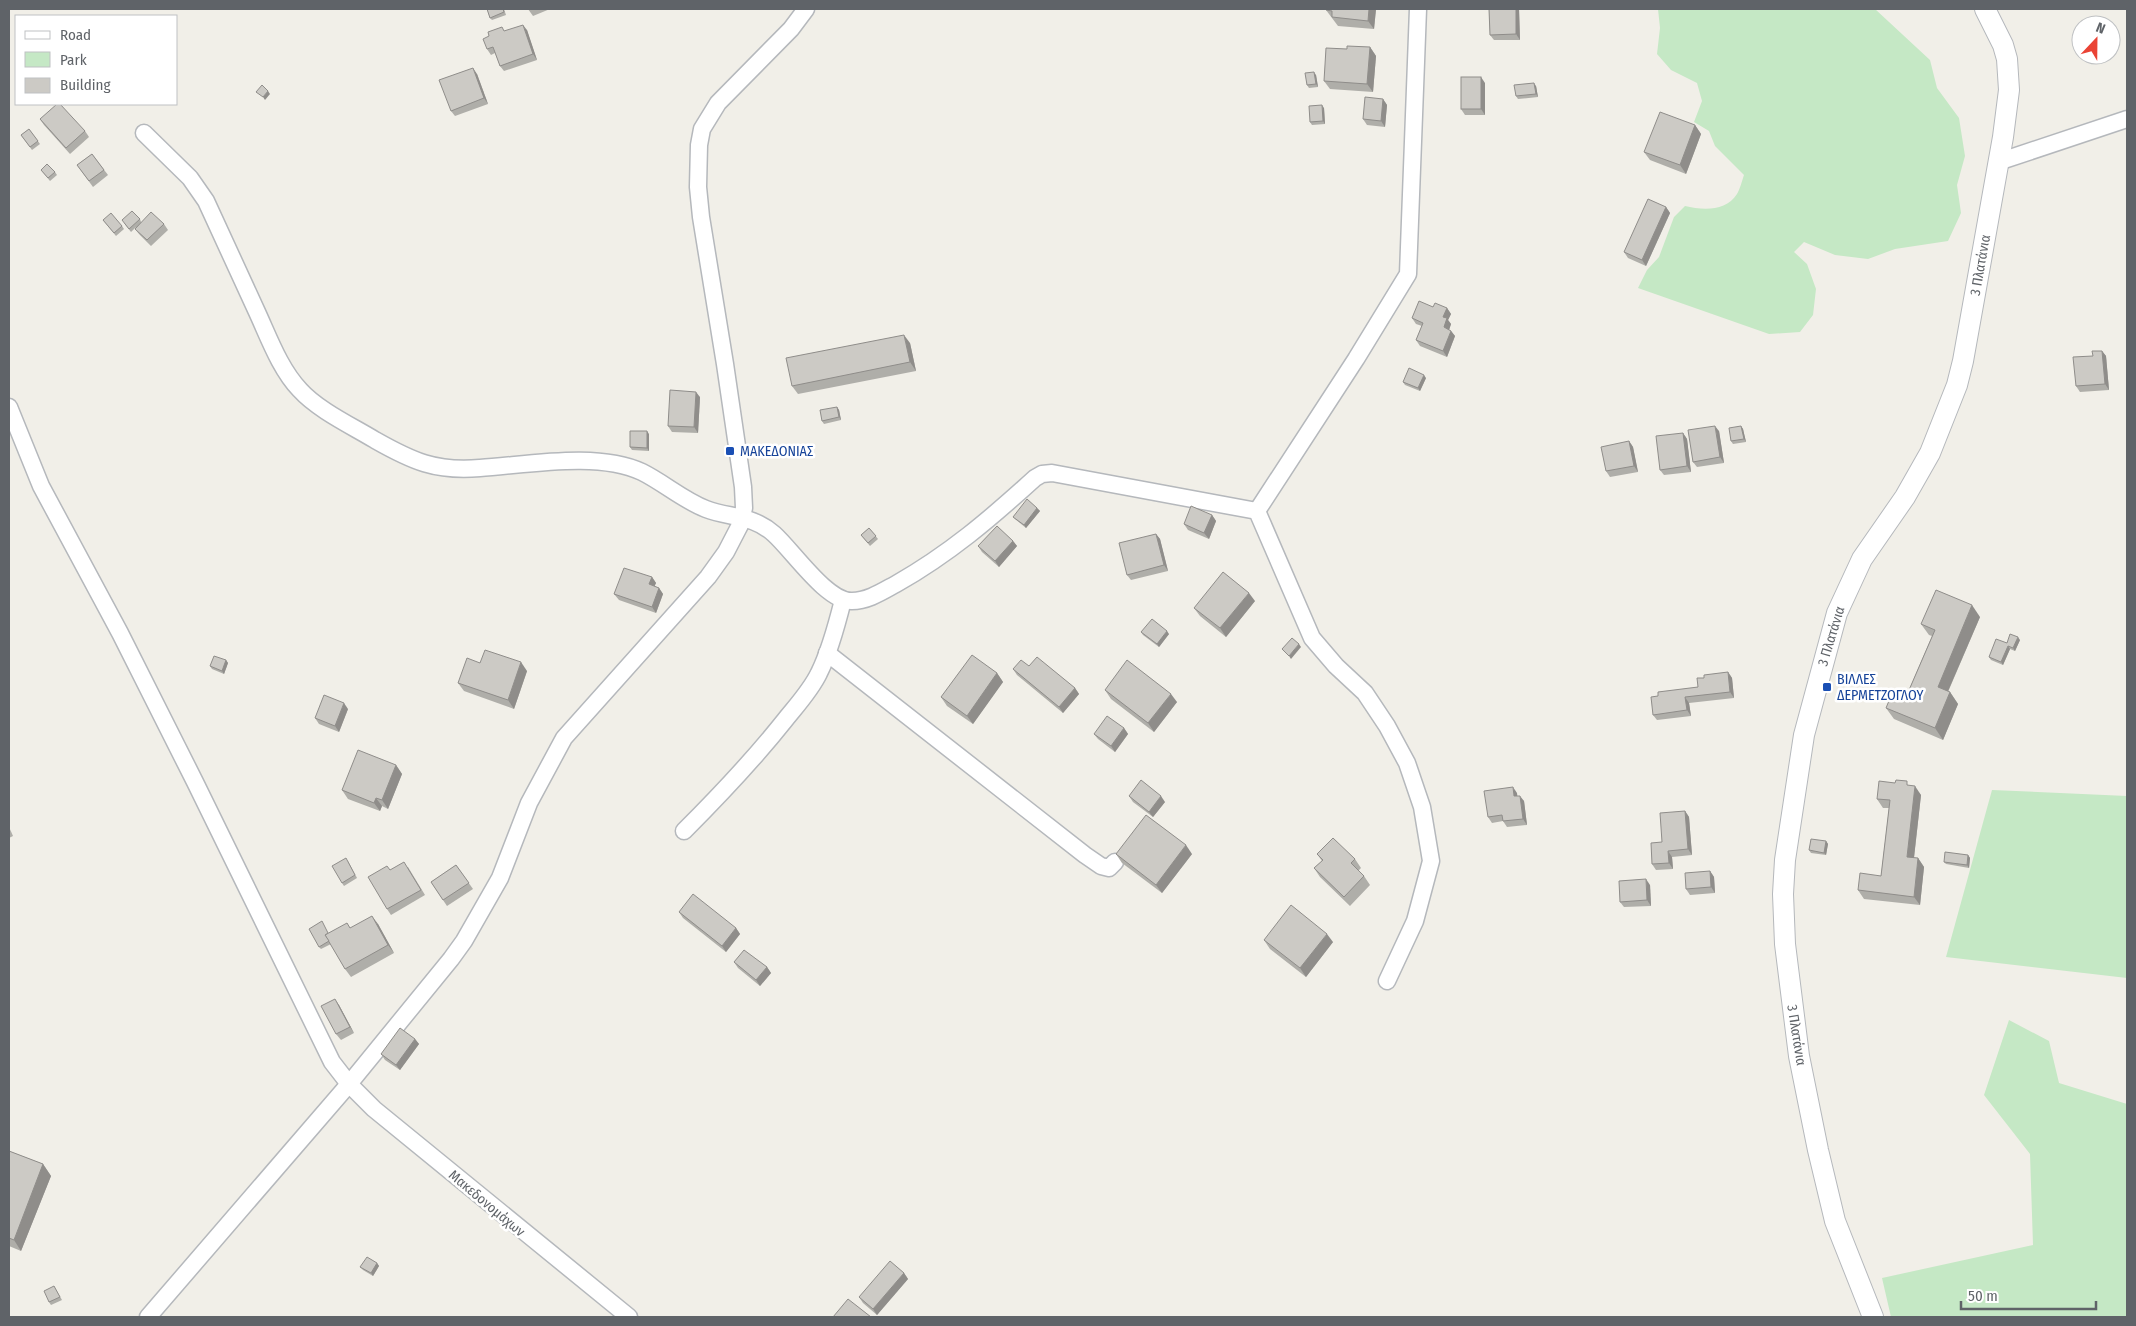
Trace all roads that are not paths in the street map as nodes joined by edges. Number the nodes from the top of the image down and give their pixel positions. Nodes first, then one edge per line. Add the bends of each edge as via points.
1 (806, 9) edge
2 (1418, 9) edge
3 (1985, 9) edge
4 (2127, 119) edge
5 (144, 133) dead end
6 (1998, 162) junction
7 (9, 407) edge
8 (1257, 511) junction
9 (743, 517) junction
10 (843, 600) junction
11 (827, 653) junction
12 (684, 831) dead end
13 (1115, 862) edge
14 (1387, 981) dead end
15 (349, 1084) junction
16 (148, 1317) edge
17 (629, 1317) edge
18 (1873, 1317) edge

1 - 9 street via 791,29 718,103 702,129 699,145 701,217 740,463
2 - 8 street via 1408,274
3 - 6 street, 3 Πλατάνια via 2003,45 2009,76
4 - 6 street
5 - 9 street via 198,188 286,370 301,391 322,407 390,448 439,468 608,462 639,471 706,509
6 - 18 street, 3 Πλατάνια via 1957,385 1930,453 1905,497 1862,559 1837,613 1804,736 1787,845 1783,894 1785,944 1799,1056 1835,1221
7 - 15 street, Μακεδονομάχων via 42,486 195,782 332,1062
8 - 10 street via 1052,473 1042,474 940,558 872,596
8 - 14 street via 1312,638 1365,693 1388,726 1422,807 1431,861 1415,921
9 - 10 street via 766,527 820,583
9 - 15 street via 731,544 708,577 564,738 529,803 500,878 464,941
10 - 11 street
11 - 12 street via 811,686 780,726
11 - 13 street via 1085,855 1109,868
15 - 16 street
15 - 17 street, Μακεδονομάχων via 374,1109 521,1232

